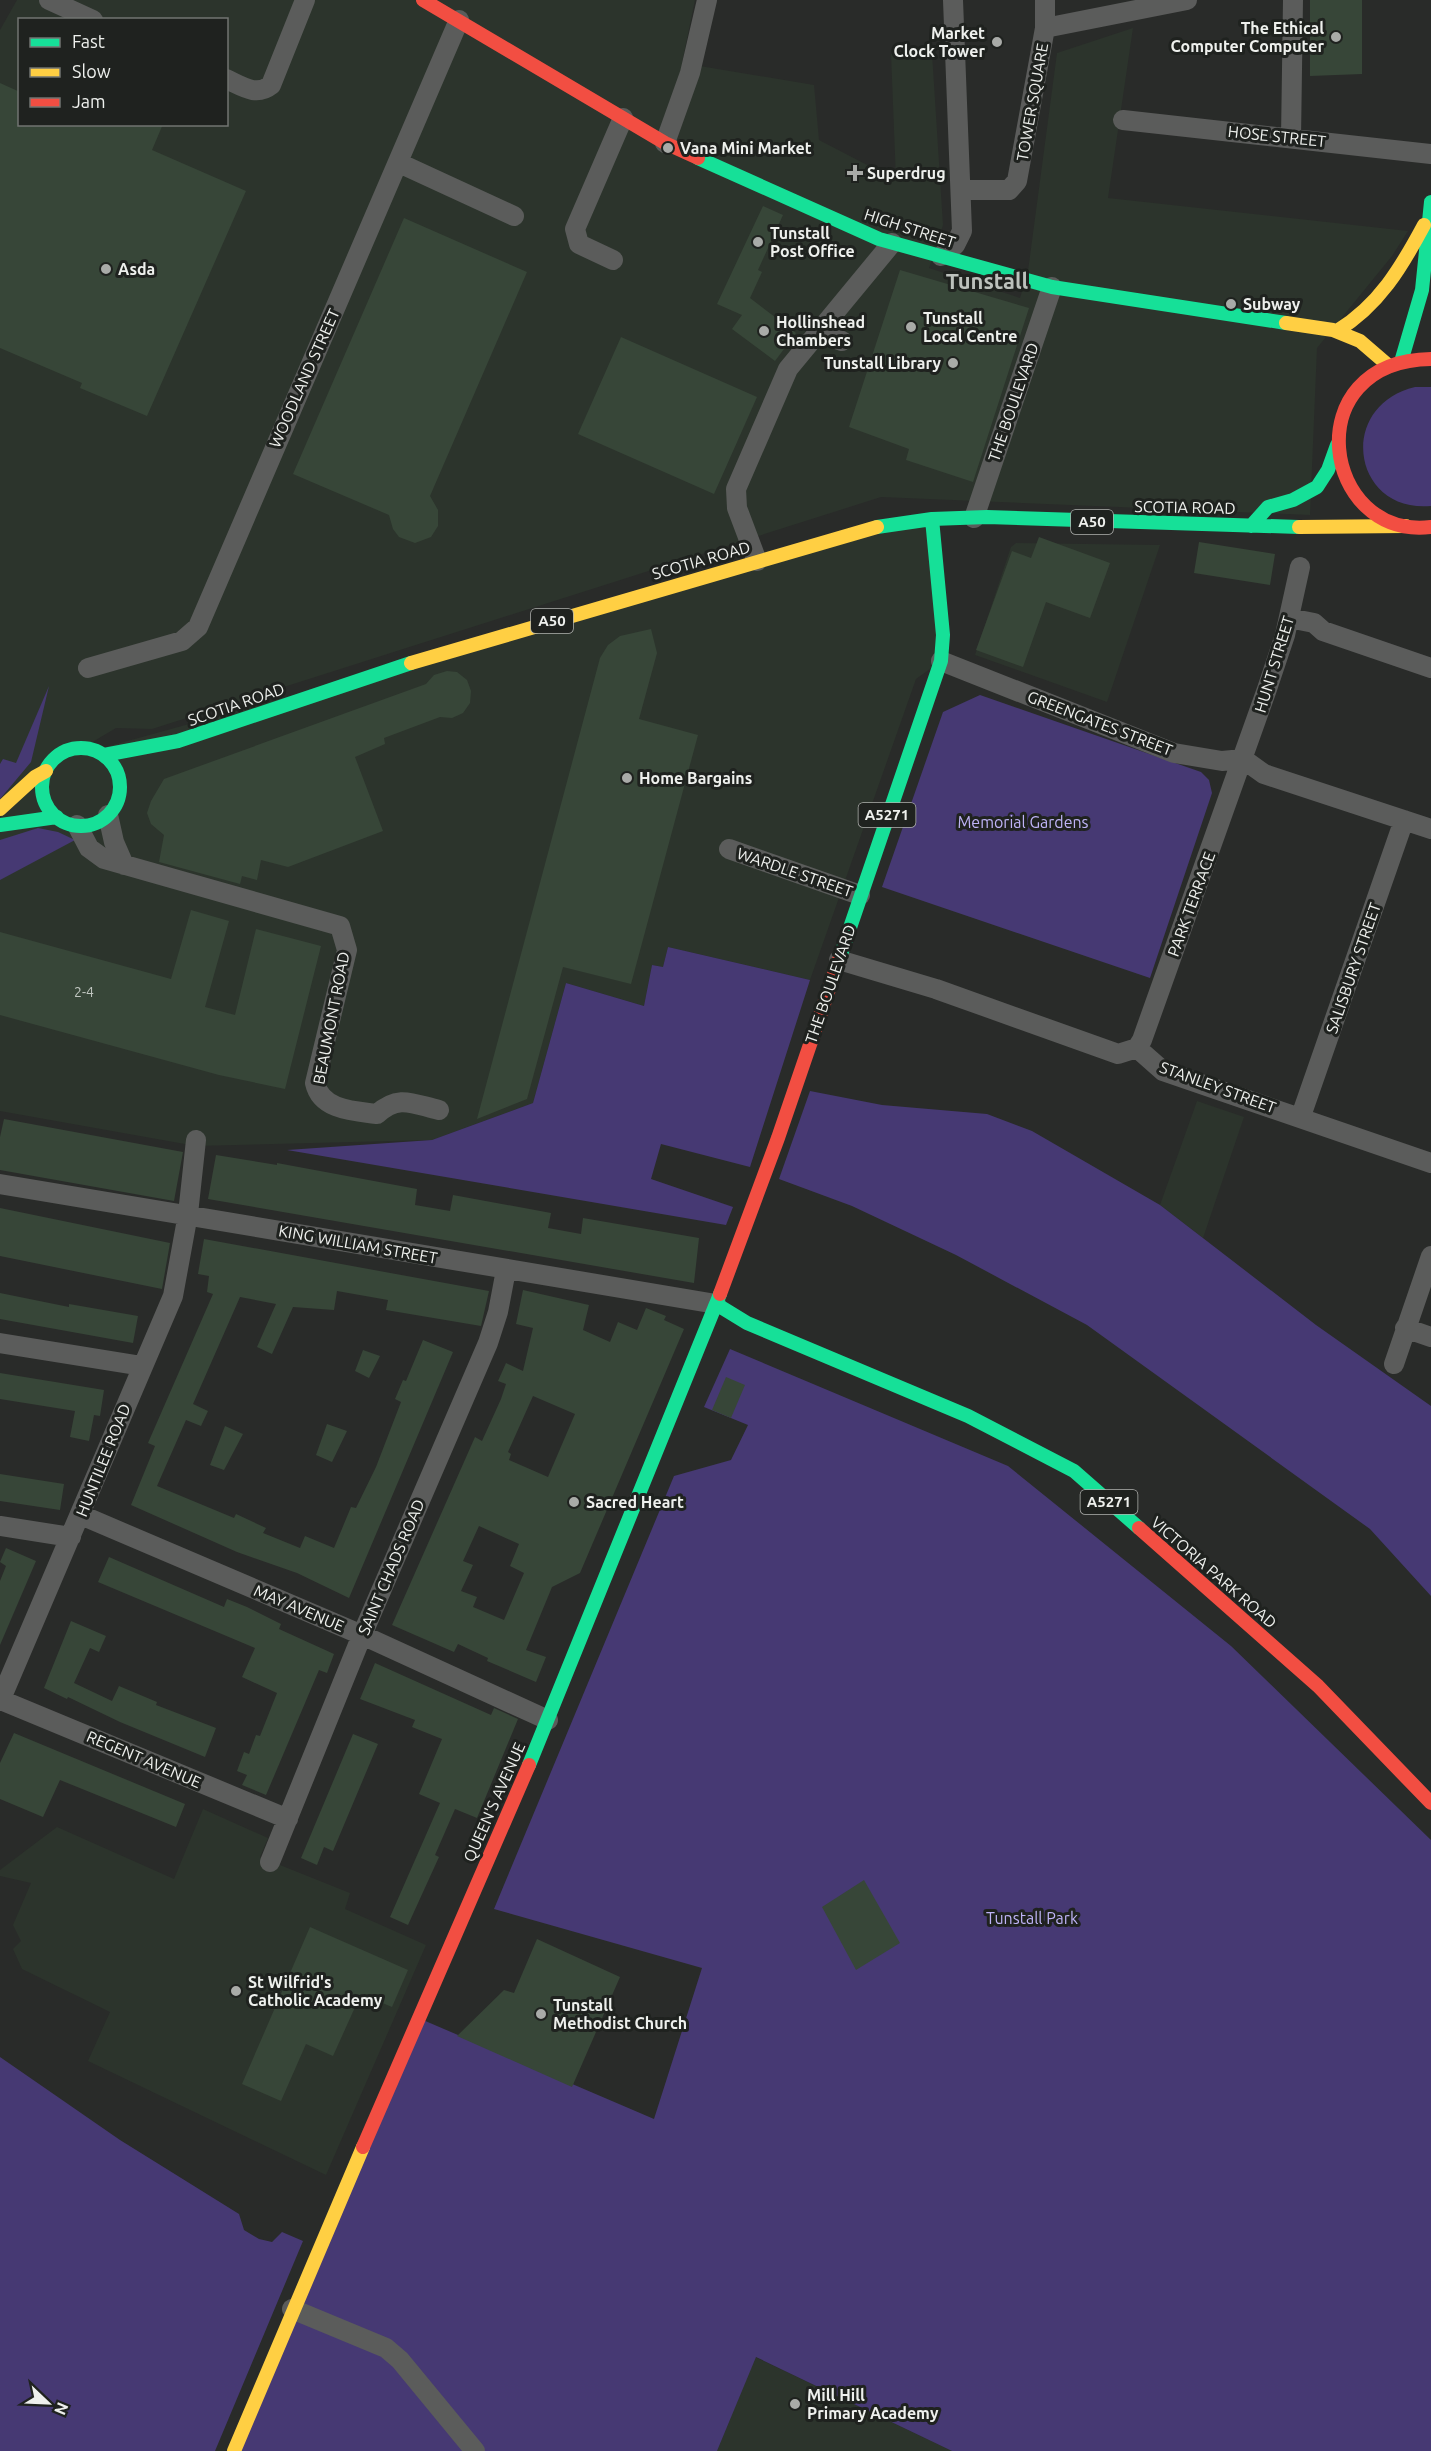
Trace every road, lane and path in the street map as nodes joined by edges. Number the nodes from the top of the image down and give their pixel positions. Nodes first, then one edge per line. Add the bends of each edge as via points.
1 (49, 0) edge
2 (305, 0) edge
3 (423, 0) edge
4 (707, 0) edge
5 (953, 0) edge
6 (1045, 0) edge
7 (1187, 0) edge
8 (1293, 0) edge
9 (1165, 3) edge
10 (89, 18) edge
11 (459, 20) junction
12 (1045, 27) junction
13 (228, 80) edge
14 (623, 118) junction
15 (1123, 120) dead end
16 (1291, 138) junction
17 (665, 143) junction
18 (1431, 154) edge
19 (399, 163) junction
20 (962, 190) junction
21 (1430, 209) edge
22 (514, 216) dead end
23 (892, 243) junction
24 (1428, 251) edge
25 (941, 256) junction
26 (613, 260) dead end
27 (1053, 287) junction
28 (1422, 290) junction
29 (1431, 317) edge
30 (1337, 332) junction
31 (820, 333) junction
32 (842, 341) dead end
33 (1431, 359) edge
34 (1395, 364) junction
35 (1337, 446) junction
36 (974, 518) junction
37 (932, 519) junction
38 (1251, 526) junction
39 (1406, 526) junction
40 (1431, 528) edge
41 (757, 561) junction
42 (1300, 567) dead end
43 (1289, 618) junction
44 (940, 661) junction
45 (88, 668) dead end
46 (1431, 668) edge
47 (178, 741) junction
48 (104, 754) junction
49 (1243, 759) junction
50 (149, 762) dead end
51 (46, 771) junction
52 (136, 776) dead end
53 (0, 809) edge
54 (112, 809) junction
55 (57, 817) junction
56 (1404, 820) junction
57 (0, 825) edge
58 (77, 825) junction
59 (1431, 829) edge
60 (729, 849) dead end
61 (124, 866) junction
62 (860, 895) junction
63 (839, 960) junction
64 (1137, 1048) junction
65 (439, 1110) dead end
66 (1301, 1116) junction
67 (196, 1140) dead end
68 (1431, 1162) edge
69 (0, 1184) edge
70 (188, 1214) junction
71 (1431, 1256) edge
72 (506, 1270) junction
73 (716, 1304) junction
74 (1405, 1328) junction
75 (1431, 1337) edge
76 (0, 1343) edge
77 (1394, 1364) dead end
78 (142, 1366) junction
79 (81, 1515) junction
80 (0, 1526) edge
81 (71, 1537) junction
82 (362, 1635) junction
83 (0, 1700) edge
84 (548, 1720) junction
85 (1431, 1803) edge
86 (288, 1819) junction
87 (270, 1862) dead end
88 (292, 2309) junction
89 (234, 2451) edge
90 (475, 2451) edge

1 - 10 street
2 - 13 street via 271,84 255,92
3 - 11 main road, HIGH STREET
4 - 17 street via 690,73
5 - 20 street
6 - 12 street, TOWER SQUARE
7 - 9 street
8 - 16 street
9 - 12 street
11 - 14 main road, HIGH STREET
11 - 19 street, WOODLAND STREET
12 - 20 street, TOWER SQUARE via 1017,181 1009,190
14 - 17 main road, HIGH STREET
14 - 26 street via 575,229 579,244
15 - 16 street, HOSE STREET
16 - 18 street, HOSE STREET
17 - 23 main road, HIGH STREET
19 - 22 street
19 - 45 street, WOODLAND STREET via 198,627 182,641
20 - 25 street via 962,231 955,245
21 - 24 main road
21 - 30 main road via 1384,294
23 - 25 main road, HIGH STREET
23 - 31 street
24 - 28 main road
25 - 27 main road, HIGH STREET
27 - 30 main road, HIGH STREET
27 - 36 street, THE BOULEVARD
28 - 29 main road
28 - 34 main road
30 - 34 main road, HIGH STREET via 1360,341
31 - 32 street
31 - 41 street via 788,369 736,489 737,508
33 - 34 main road, A50
34 - 35 main road, A50 via 1375,372 1354,391 1341,417
35 - 38 main road, SCOTIA ROAD / A50 via 1317,487 1268,507
35 - 39 main road, A50 via 1343,474 1357,498 1380,517
36 - 37 main road, SCOTIA ROAD / A50
36 - 38 main road, SCOTIA ROAD / A50
37 - 41 main road, SCOTIA ROAD / A50 via 883,525
37 - 44 main road, THE BOULEVARD / A5271 via 944,634
38 - 39 main road, SCOTIA ROAD / A50
39 - 40 main road, A50
41 - 47 main road, SCOTIA ROAD / A50 via 375,674
42 - 43 street, HUNT STREET
43 - 46 street via 1314,623 1323,631
43 - 49 street, HUNT STREET
44 - 49 street, GREENGATES STREET via 1174,753 1222,761
44 - 62 main road, THE BOULEVARD / A5271
47 - 48 main road, SCOTIA ROAD / A50
47 - 50 main road, SCOTIA ROAD / A50
48 - 51 main road via 72,748 59,754
48 - 54 main road via 119,775 121,789
49 - 56 street via 1264,774
49 - 64 street, PARK TERRACE
51 - 53 main road
51 - 55 main road via 43,794
52 - 54 main road
54 - 58 main road via 97,823
54 - 61 street via 114,842
55 - 57 main road
55 - 58 main road
56 - 59 street
56 - 66 street, SALISBURY STREET
58 - 61 street, BEAUMONT ROAD via 89,848
60 - 62 street, WARDLE STREET
61 - 65 street, BEAUMONT ROAD via 340,926 346,950 315,1083 318,1096 329,1105 377,1114 399,1100
62 - 63 main road, THE BOULEVARD / A5271
63 - 64 street via 936,988 1118,1054
63 - 73 main road, THE BOULEVARD / A5271
64 - 66 street, STANLEY STREET via 1163,1071
66 - 68 street, STANLEY STREET
67 - 70 street, HUNTILEE ROAD
69 - 70 street, KING WILLIAM STREET
70 - 72 street, KING WILLIAM STREET
70 - 78 street, HUNTILEE ROAD via 173,1296
71 - 74 street
72 - 73 street, KING WILLIAM STREET
72 - 82 street, SAINT CHADS ROAD via 488,1344
73 - 84 main road, QUEEN'S AVENUE
73 - 85 main road, VICTORIA PARK ROAD / A5271 via 790,1343 968,1416 1074,1471 1318,1686
74 - 75 street
74 - 77 street
76 - 78 street
78 - 79 street, HUNTILEE ROAD
79 - 81 street, HUNTILEE ROAD
79 - 82 street, MAY AVENUE
80 - 81 street
81 - 83 street, HUNTILEE ROAD
82 - 84 street, MAY AVENUE
82 - 86 street, SAINT CHADS ROAD
83 - 86 street, REGENT AVENUE
84 - 88 main road, QUEEN'S AVENUE
86 - 87 street, SAINT CHADS ROAD
88 - 89 main road, QUEEN'S AVENUE
88 - 90 street via 386,2348

